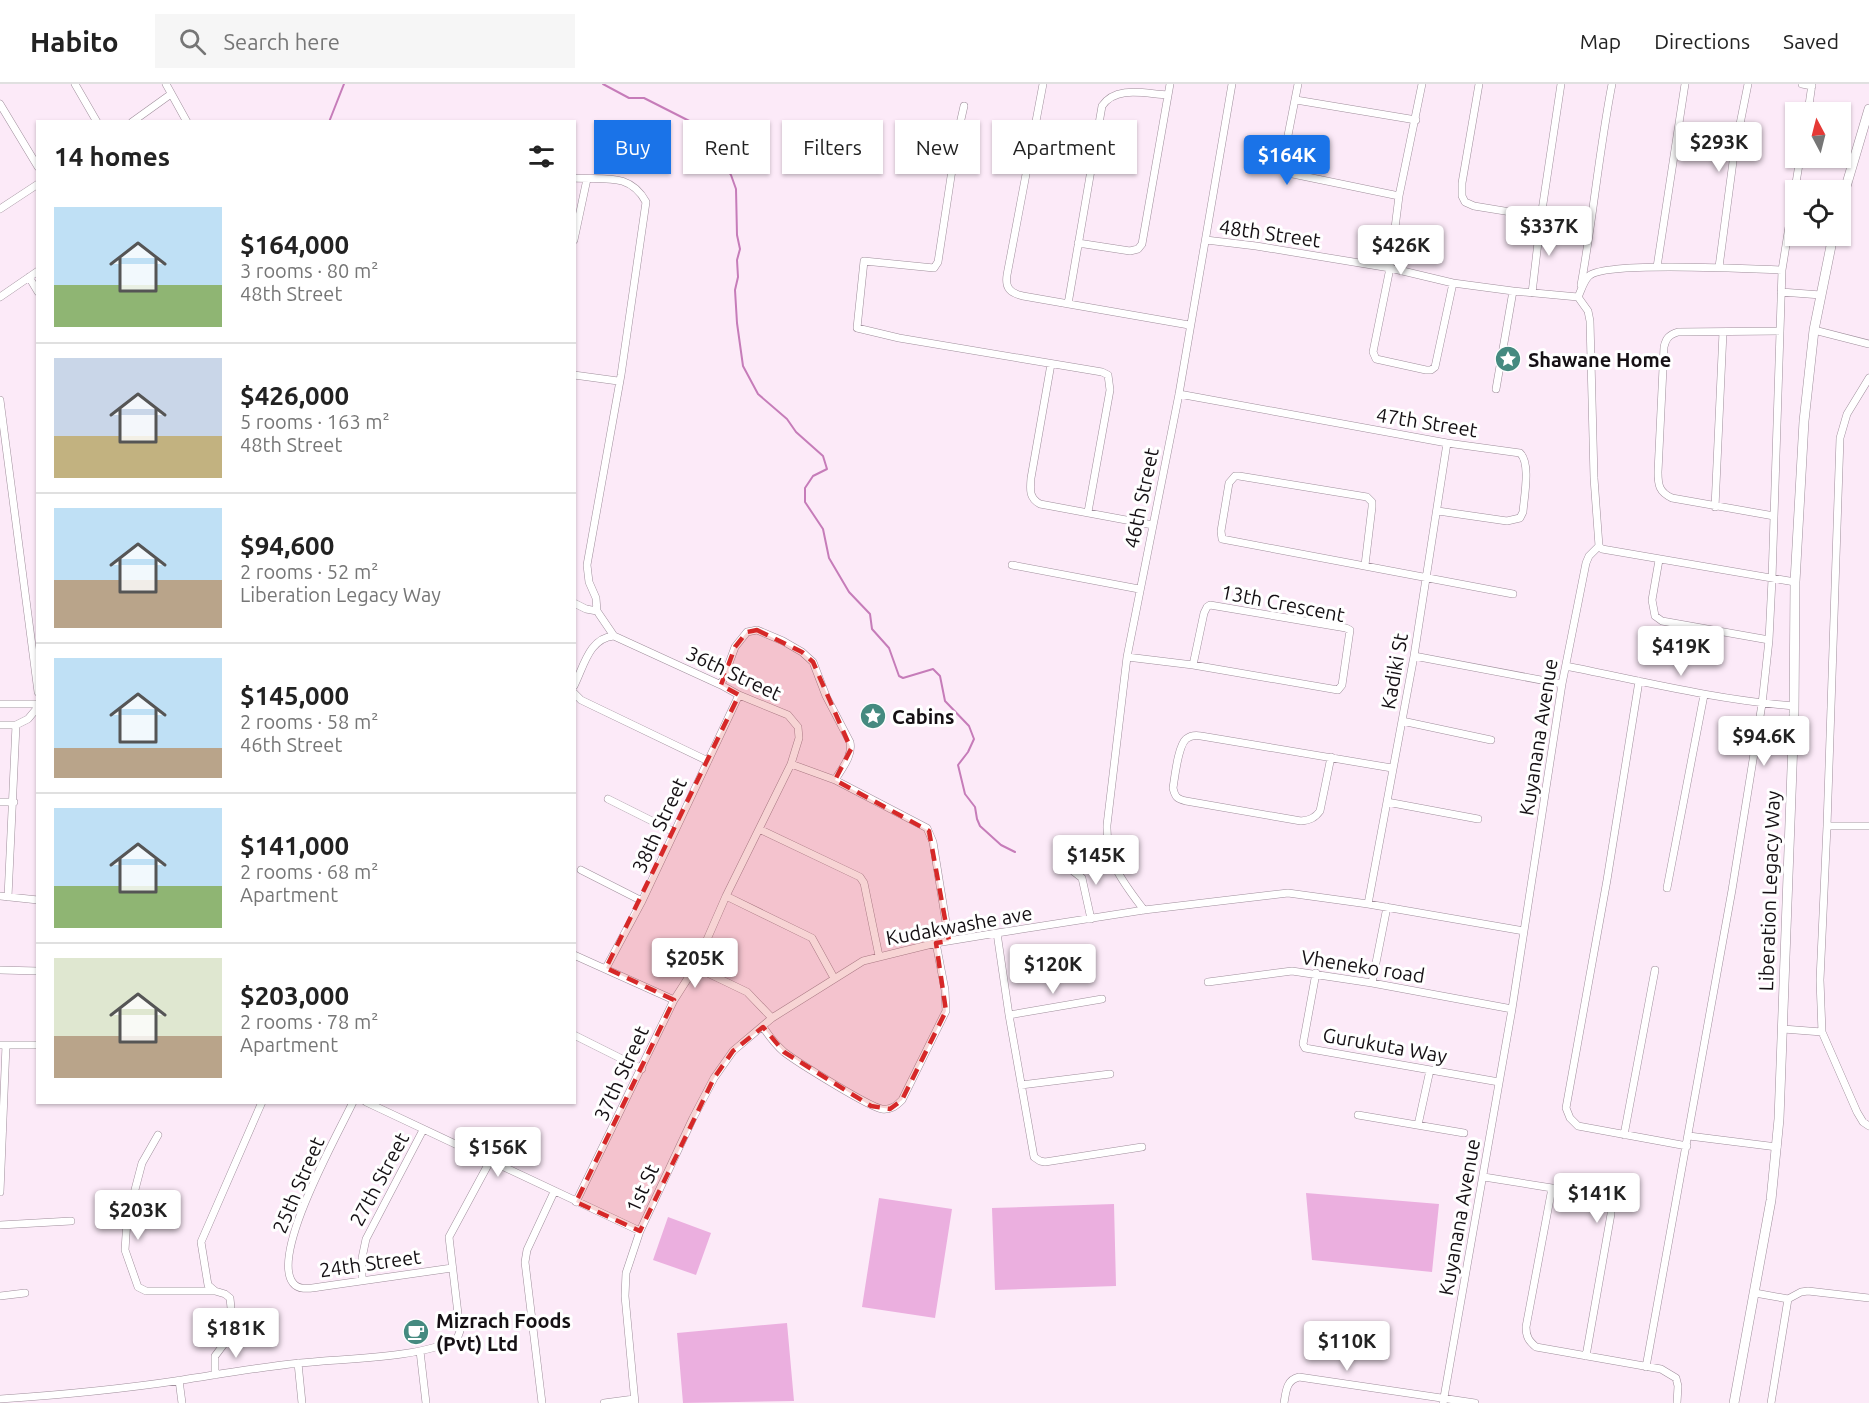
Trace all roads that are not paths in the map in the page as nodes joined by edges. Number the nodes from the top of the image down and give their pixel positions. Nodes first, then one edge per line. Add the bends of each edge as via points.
1 (75, 84) edge
2 (166, 84) edge
3 (1043, 84) edge
4 (1170, 84) edge
5 (1232, 84) edge
6 (1298, 84) edge
7 (1422, 84) edge
8 (1479, 84) edge
9 (1562, 84) edge
10 (1612, 84) edge
11 (1685, 84) edge
12 (1748, 84) edge
13 (1802, 84) edge
14 (1812, 85) edge
15 (171, 94) junction
16 (1168, 95) junction
17 (1296, 100) junction
18 (1809, 102) edge
19 (0, 104) edge
20 (964, 106) dead end
21 (1869, 109) edge
22 (96, 120) edge
23 (135, 120) edge
24 (186, 120) edge
25 (1416, 120) junction
26 (36, 163) edge
27 (1798, 168) edge
28 (576, 178) edge
29 (587, 179) junction
30 (1848, 180) edge
31 (36, 185) edge
32 (1399, 196) junction
33 (0, 209) edge
34 (1541, 217) junction
35 (576, 231) edge
36 (1206, 240) junction
37 (1078, 243) junction
38 (1831, 246) edge
39 (1657, 267) junction
40 (1719, 267) junction
41 (1389, 268) junction
42 (1782, 270) junction
43 (36, 273) edge
44 (29, 278) junction
45 (1453, 283) junction
46 (36, 289) edge
47 (1513, 291) junction
48 (1781, 292) junction
49 (1532, 293) junction
50 (1821, 295) junction
51 (0, 297) edge
52 (1578, 297) junction
53 (1068, 304) junction
54 (1189, 325) junction
55 (1814, 330) junction
56 (1780, 331) junction
57 (1723, 332) junction
58 (1869, 345) edge
59 (1051, 364) junction
60 (576, 375) edge
61 (1869, 378) edge
62 (618, 381) junction
63 (1496, 389) dead end
64 (1179, 394) junction
65 (0, 400) edge
66 (1447, 443) junction
67 (1715, 507) junction
68 (1438, 511) junction
69 (1088, 512) junction
70 (1774, 516) junction
71 (1153, 525) junction
72 (1599, 546) junction
73 (1659, 560) junction
74 (1365, 565) junction
75 (1012, 566) dead end
76 (1426, 577) junction
77 (1772, 579) junction
78 (1795, 582) junction
79 (1139, 589) junction
80 (1513, 594) dead end
81 (576, 604) edge
82 (597, 611) junction
83 (614, 636) junction
84 (1768, 640) junction
85 (1414, 656) junction
86 (1127, 657) junction
87 (36, 664) edge
88 (1193, 665) junction
89 (1566, 666) junction
90 (1640, 681) junction
91 (576, 682) edge
92 (1562, 684) junction
93 (721, 685) junction
94 (576, 695) edge
95 (739, 695) junction
96 (1704, 695) junction
97 (1762, 704) junction
98 (0, 705) edge
99 (36, 705) edge
100 (1794, 706) junction
101 (36, 708) edge
102 (1402, 721) junction
103 (16, 724) junction
104 (0, 725) edge
105 (1491, 740) dead end
106 (1331, 757) junction
107 (708, 761) junction
108 (790, 764) junction
109 (1392, 768) junction
110 (835, 780) junction
111 (608, 799) dead end
112 (0, 802) edge
113 (14, 802) junction
114 (1387, 802) junction
115 (1478, 819) dead end
116 (1827, 826) junction
117 (1869, 826) edge
118 (759, 829) junction
119 (674, 832) junction
120 (581, 870) dead end
121 (1073, 871) dead end
122 (1667, 888) dead end
123 (726, 896) junction
124 (4, 897) edge
125 (36, 900) edge
126 (642, 901) junction
127 (1368, 904) junction
128 (1387, 907) junction
129 (1144, 910) junction
130 (1090, 919) junction
131 (1524, 931) junction
132 (997, 933) junction
133 (950, 941) junction
134 (936, 944) junction
135 (576, 956) edge
136 (879, 956) junction
137 (694, 967) junction
138 (606, 968) junction
139 (0, 970) edge
140 (1655, 970) dead end
141 (36, 971) edge
142 (1316, 973) junction
143 (834, 978) junction
144 (1208, 982) dead end
145 (1372, 983) junction
146 (1102, 999) dead end
147 (674, 1000) junction
148 (1512, 1010) junction
149 (1009, 1015) junction
150 (772, 1018) junction
151 (763, 1027) junction
152 (1783, 1029) junction
153 (1822, 1032) junction
154 (576, 1036) edge
155 (3, 1045) edge
156 (36, 1045) edge
157 (642, 1069) junction
158 (1430, 1070) junction
159 (1110, 1074) dead end
160 (1499, 1082) junction
161 (1021, 1085) junction
162 (261, 1104) edge
163 (352, 1104) edge
164 (370, 1104) edge
165 (1358, 1115) dead end
166 (1418, 1125) junction
167 (1869, 1126) edge
168 (423, 1130) junction
169 (1464, 1133) dead end
170 (158, 1135) dead end
171 (1624, 1135) junction
172 (1689, 1136) junction
173 (1687, 1146) junction
174 (1142, 1147) dead end
175 (1777, 1147) junction
176 (490, 1161) junction
177 (1484, 1177) junction
178 (1552, 1188) junction
179 (0, 1192) edge
180 (554, 1192) junction
181 (576, 1202) junction
182 (71, 1221) dead end
183 (0, 1225) edge
184 (640, 1231) junction
185 (453, 1268) junction
186 (362, 1280) junction
187 (293, 1283) joint
188 (215, 1291) junction
189 (25, 1293) dead end
190 (1755, 1293) junction
191 (0, 1296) edge
192 (1869, 1298) edge
193 (1788, 1299) junction
194 (420, 1351) junction
195 (1586, 1356) junction
196 (298, 1363) junction
197 (1646, 1367) junction
198 (215, 1375) junction
199 (179, 1380) junction
200 (0, 1399) edge
201 (50, 1399) edge
202 (635, 1401) edge
203 (1443, 1401) edge
204 (182, 1403) edge
205 (302, 1403) edge
206 (426, 1403) edge
207 (542, 1403) edge
208 (604, 1403) edge
209 (1284, 1403) edge
210 (1474, 1403) edge
211 (1677, 1403) edge
212 (1734, 1403) edge
213 (1771, 1403) edge

1 - 22 street
2 - 15 street
3 - 53 street via 1006,282 1015,294
4 - 16 street
5 - 36 street, 46th Street
6 - 17 street
7 - 25 street
8 - 34 street via 1462,196 1474,206
9 - 34 street
10 - 52 street
11 - 39 street
12 - 40 street
13 - 14 street
14 - 18 street
15 - 23 street
15 - 24 street
16 - 37 street via 1113,94 1102,106
16 - 37 street via 1142,244 1130,251
17 - 25 street
17 - 32 street via 1284,153 1288,173
19 - 26 street
20 - 59 street via 938,262 934,268 864,261 857,328
21 - 30 main road
25 - 32 street
27 - 42 street
28 - 29 street
29 - 35 street
29 - 62 street via 626,181 641,192 646,202
31 - 33 street
32 - 41 street
34 - 49 street
36 - 41 street, 48th Street
36 - 54 street, 46th Street
37 - 53 street
38 - 50 main road, Liberation Legacy Way
39 - 40 street
39 - 52 street via 1598,272 1588,276
40 - 42 street
41 - 45 street, 48th Street
41 - 45 street via 1373,356 1404,367 1435,367
42 - 48 street
43 - 44 street
44 - 46 street
44 - 51 street
45 - 47 street, 48th Street
47 - 49 street, 48th Street
47 - 63 street
48 - 50 street
48 - 56 street
49 - 52 street, 48th Street
50 - 55 main road, Liberation Legacy Way
52 - 72 street via 1590,321 1593,478
53 - 54 street
54 - 64 street, 46th Street
55 - 58 street
55 - 78 main road, Liberation Legacy Way via 1805,409
56 - 57 street
56 - 70 street
57 - 67 street
57 - 67 street via 1678,332 1666,340 1658,472 1659,488 1664,494
59 - 69 street via 1030,494 1040,504
59 - 69 street via 1108,375 1110,390
60 - 62 street
61 - 116 street via 1847,414 1840,438
62 - 82 street via 587,565
64 - 66 street, 47th Street
64 - 71 street, 46th Street
65 - 87 street
66 - 68 street, Kadiki St
66 - 68 street, 47th Street via 1520,453 1526,467 1523,512 1520,518 1507,521
67 - 70 street
68 - 76 street, Kadiki St
69 - 71 street
70 - 77 street
71 - 79 street, 46th Street
72 - 73 street
72 - 89 street, Kuyanana Avenue via 1586,563
73 - 77 street
73 - 84 street via 1652,600 1655,616 1662,621
74 - 74 street via 1222,539 1229,483 1239,476 1367,497 1372,507
74 - 76 street
75 - 79 street
76 - 80 street
76 - 85 street, Kadiki St
77 - 78 street
77 - 84 street
78 - 100 main road, Liberation Legacy Way
79 - 86 street, 46th Street
81 - 82 street
82 - 83 street
83 - 91 street via 603,637 591,649
83 - 93 street, 36th Street
84 - 97 street
85 - 92 street
85 - 102 street, Kadiki St
86 - 88 street, 13th Crescent
86 - 129 street, 46th Street via 1107,843 1123,883
88 - 88 street, 13th Crescent via 1338,690 1350,630 1210,605 1204,613
89 - 90 street
89 - 92 street, Kuyanana Avenue
90 - 96 street
90 - 171 street via 1566,1108 1578,1125
92 - 131 street, Kuyanana Avenue
93 - 95 street, 36th Street
93 - 110 street via 735,647 747,632 758,630 802,652 813,662 850,742 849,756
94 - 107 street
95 - 107 street, 38th Street
95 - 108 street, 36th Street via 794,720 800,738
96 - 97 street
96 - 122 street
97 - 100 street
97 - 172 street
98 - 99 street
100 - 152 main road, Liberation Legacy Way
101 - 103 street via 28,719
102 - 105 street
102 - 109 street, Kadiki St
103 - 104 street
103 - 113 street
106 - 106 street via 1193,735 1182,745 1174,795 1186,801 1308,820 1320,811
106 - 109 street
107 - 119 street, 38th Street
108 - 110 street
108 - 118 street, 37th Street
109 - 114 street, Kadiki St
110 - 133 street via 927,828 933,842
111 - 119 street
112 - 113 street
113 - 124 street
114 - 115 street
114 - 127 street, Kadiki St
116 - 117 street
116 - 153 street via 1820,980
118 - 123 street, 37th Street
118 - 136 street via 860,877
119 - 126 street, 38th Street
120 - 126 street
121 - 130 street via 1082,878
123 - 137 street, 37th Street
123 - 143 street via 812,938
124 - 125 street
126 - 138 street, 38th Street
127 - 128 street, Kudakwashe ave
127 - 129 street, Kudakwashe ave via 1288,893
128 - 131 street, Kudakwashe ave
128 - 145 street
129 - 130 street, Kudakwashe ave
130 - 132 street, Kudakwashe ave
131 - 148 street, Kuyanana Avenue
132 - 133 street, Kudakwashe ave
132 - 149 street
133 - 134 street, Kudakwashe ave
134 - 136 street, Kudakwashe ave
134 - 151 street via 945,1011 902,1100 890,1109 871,1106 784,1052
135 - 138 street
136 - 143 street, Kudakwashe ave
137 - 147 street, 37th Street
137 - 150 street via 747,992
138 - 147 street
139 - 141 street
140 - 171 street
142 - 144 street, Vheneko road via 1279,971
142 - 145 street, Vheneko road
142 - 158 street, Gurukuta Way via 1305,1048
143 - 150 street, Kudakwashe ave
145 - 148 street, Vheneko road
146 - 149 street
147 - 157 street, 37th Street
148 - 160 street, Kuyanana Avenue
149 - 161 street
150 - 151 street, 1st St
151 - 184 street, 1st St via 733,1051 714,1078
152 - 153 street
152 - 175 main road, Liberation Legacy Way
153 - 167 street via 1857,1113
154 - 157 street
155 - 156 street
155 - 179 street
157 - 181 street, 37th Street
158 - 160 street, Gurukuta Way
158 - 166 street
159 - 161 street
160 - 177 street, Kuyanana Avenue
161 - 174 street via 1034,1156 1040,1161
162 - 188 street via 202,1236 208,1285
163 - 187 street, 25th Street via 294,1228 288,1266
164 - 168 street
165 - 166 street
166 - 169 street
168 - 176 street
168 - 186 street, 27th Street via 366,1239
170 - 188 street via 142,1163 127,1220 125,1250 138,1287 146,1291
171 - 173 street
172 - 173 street
172 - 175 street
173 - 197 street
175 - 190 main road, Liberation Legacy Way
176 - 180 street
176 - 185 street via 449,1237
177 - 178 street
177 - 203 street, Kuyanana Avenue
178 - 195 street via 1607,1201 1612,1208
178 - 195 street via 1526,1334 1536,1347
180 - 181 street
180 - 207 street via 525,1262
181 - 184 street
182 - 183 street
184 - 202 street, 1st St via 625,1284
185 - 186 street, 24th Street
185 - 194 street via 460,1330 457,1339
186 - 187 street, 24th Street via 307,1288
188 - 198 street via 230,1298 233,1321 230,1336 214,1356
189 - 191 street
190 - 193 street
190 - 212 main road, Liberation Legacy Way
192 - 193 street via 1808,1291
193 - 213 street
194 - 196 street
194 - 206 street
195 - 197 street
196 - 198 street
196 - 205 street
197 - 211 street via 1661,1369 1676,1378
198 - 199 street
199 - 201 street
199 - 204 street
200 - 201 street
202 - 208 street
203 - 209 street via 1299,1377 1290,1382
203 - 210 street

